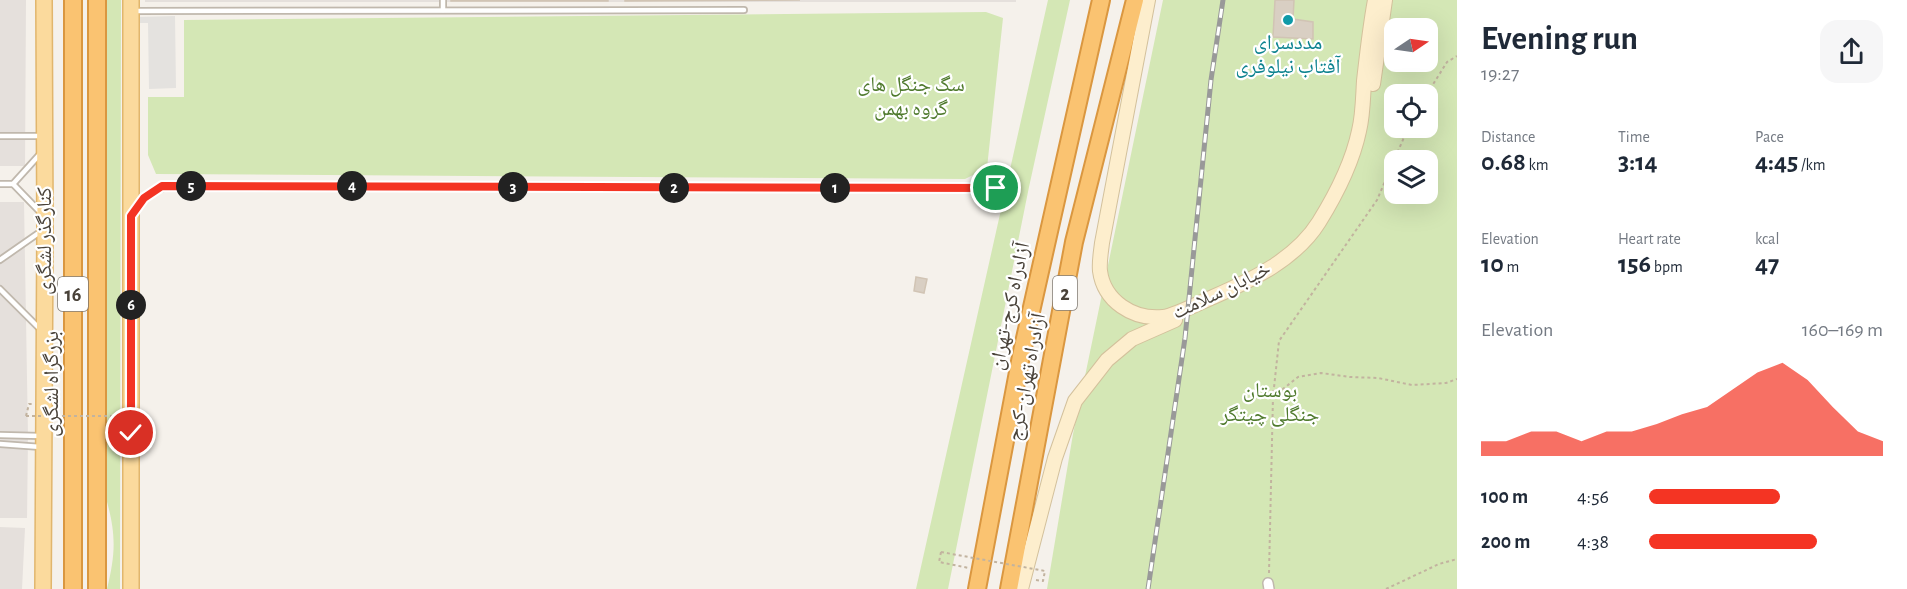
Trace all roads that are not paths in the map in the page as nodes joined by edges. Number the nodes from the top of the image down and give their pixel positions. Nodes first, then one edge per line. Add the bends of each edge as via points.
1 (44, 0) edge
2 (73, 0) edge
3 (97, 0) edge
4 (443, 0) edge
5 (1101, 0) edge
6 (1135, 0) edge
7 (1148, 0) edge
8 (1375, 0) edge
9 (1385, 0) edge
10 (131, 5) edge
11 (744, 9) dead end
12 (443, 10) junction
13 (1373, 40) junction
14 (0, 136) edge
15 (44, 142) junction
16 (0, 184) edge
17 (13, 184) junction
18 (996, 188) dead end
19 (131, 216) junction
20 (45, 223) junction
21 (0, 260) edge
22 (0, 289) edge
23 (43, 332) junction
24 (0, 435) edge
25 (44, 442) junction
26 (0, 444) edge
27 (43, 589) edge
28 (73, 589) edge
29 (97, 589) edge
30 (131, 589) edge
31 (977, 589) edge
32 (1009, 589) edge
33 (1021, 589) edge

1 - 15 main road, کنارگذر لشگری
2 - 28 highway, بزرگراه لشگری / 16
3 - 29 highway, 16
4 - 12 lane
5 - 31 highway, آزادراه کرج-تهران / 2 via 1021,356
6 - 32 highway, آزادراه تهران-کرج / 2 via 1074,242
7 - 13 main road, خیابان سلامت via 1100,271 1109,294 1119,305 1138,315 1164,318 1231,289 1293,252 1317,225 1349,166 1360,129
8 - 13 main road, خیابان سلامت
9 - 13 main road, خیابان سلامت
10 - 12 lane
10 - 19 main road
11 - 12 lane
13 - 33 main road, خیابان سلامت via 1370,115 1359,158 1324,228 1275,274 1132,339 1107,360 1075,401 1055,458
14 - 15 lane
15 - 17 lane
15 - 20 main road, کنارگذر لشگری
16 - 17 lane
17 - 20 lane
18 - 19 lane via 162,186 144,198
19 - 30 main road
20 - 21 lane
20 - 23 main road, کنارگذر لشگری
22 - 23 lane
23 - 25 main road, کنارگذر لشگری
24 - 25 lane
25 - 26 lane
25 - 27 main road, کنارگذر لشگری

